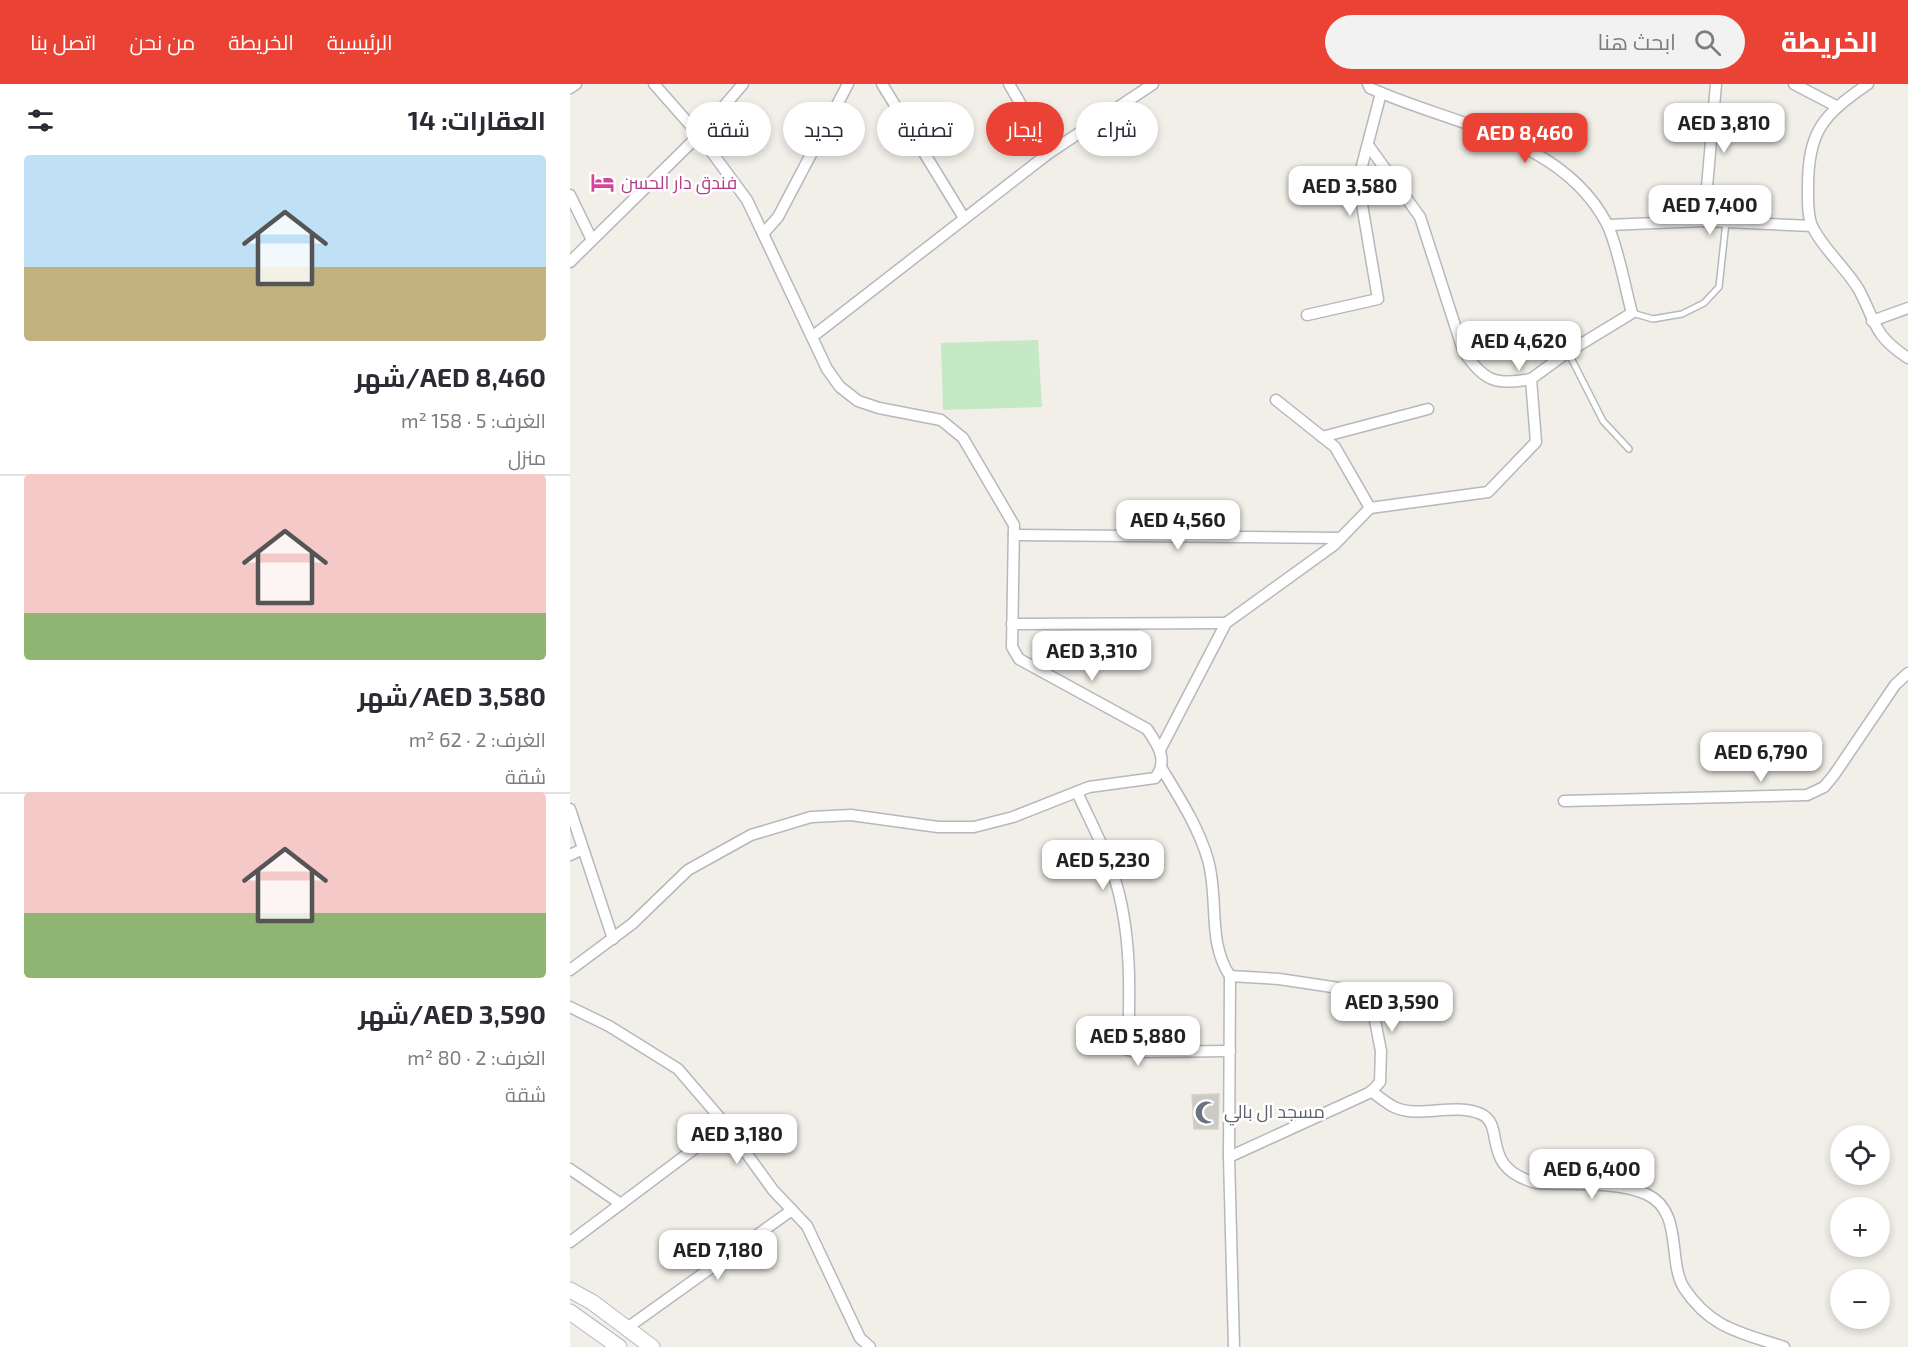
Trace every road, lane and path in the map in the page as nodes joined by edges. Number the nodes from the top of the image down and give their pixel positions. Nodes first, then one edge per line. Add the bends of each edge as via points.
1 (576, 84) edge
2 (654, 84) edge
3 (743, 84) edge
4 (848, 84) edge
5 (882, 84) edge
6 (1009, 84) edge
7 (1153, 84) edge
8 (1368, 84) edge
9 (1716, 84) edge
10 (1794, 84) edge
11 (1868, 84) edge
12 (570, 88) edge
13 (1381, 93) junction
14 (727, 102) edge
15 (1019, 102) edge
16 (1836, 106) junction
17 (686, 120) edge
18 (1064, 143) edge
19 (1368, 145) junction
20 (686, 148) edge
21 (715, 156) edge
22 (1045, 156) edge
23 (570, 195) edge
24 (964, 218) junction
25 (1704, 221) junction
26 (1726, 222) junction
27 (1608, 225) junction
28 (1812, 226) junction
29 (763, 234) junction
30 (592, 240) junction
31 (570, 262) edge
32 (1908, 308) edge
33 (1632, 313) junction
34 (1307, 315) dead end
35 (1872, 321) junction
36 (812, 337) junction
37 (1568, 352) junction
38 (1908, 358) edge
39 (1531, 379) junction
40 (1276, 400) dead end
41 (1428, 409) dead end
42 (1322, 437) junction
43 (1629, 449) dead end
44 (1370, 508) junction
45 (1014, 536) junction
46 (1341, 538) junction
47 (1226, 623) junction
48 (1012, 624) junction
49 (1908, 673) edge
50 (1895, 685) junction
51 (1908, 688) edge
52 (1160, 750) junction
53 (1162, 769) junction
54 (1077, 792) junction
55 (1564, 801) dead end
56 (570, 809) edge
57 (583, 849) junction
58 (570, 855) edge
59 (613, 939) junction
60 (570, 970) edge
61 (1230, 976) junction
62 (570, 1007) edge
63 (1230, 1051) junction
64 (1371, 1091) junction
65 (726, 1125) junction
66 (1229, 1157) junction
67 (570, 1169) edge
68 (621, 1204) junction
69 (792, 1210) junction
70 (570, 1242) edge
71 (570, 1290) edge
72 (570, 1312) edge
73 (627, 1328) junction
74 (619, 1347) edge
75 (652, 1347) edge
76 (870, 1347) edge
77 (1234, 1347) edge
78 (1784, 1347) edge

1 - 12 street
2 - 17 street
3 - 14 street
4 - 29 street via 778,217
5 - 24 street
6 - 15 street
7 - 18 street
8 - 13 street
9 - 25 street
10 - 16 street
11 - 16 street
13 - 19 street
13 - 27 street via 1476,127 1543,157 1580,185
16 - 28 street via 1815,132 1808,163
19 - 34 street via 1358,181 1378,299
19 - 39 street via 1420,217 1463,350 1474,367 1508,384
20 - 30 street
21 - 29 street via 747,200
22 - 24 street
23 - 30 street
24 - 36 street
25 - 26 street
25 - 27 street
26 - 28 street
26 - 33 lane via 1719,287 1704,303 1682,314 1653,319
27 - 33 street
28 - 35 street via 1836,264 1858,289
29 - 36 street
30 - 31 street
32 - 35 street
33 - 37 street
35 - 38 street via 1887,344
36 - 45 street via 827,369 840,387 858,401 941,420 955,429 1014,525
37 - 39 street
37 - 43 lane via 1603,421
39 - 44 street via 1536,442 1488,492
40 - 42 street
41 - 42 street
42 - 44 street via 1335,447
44 - 46 street
45 - 46 street
45 - 48 street
46 - 47 street
47 - 48 street
47 - 52 street
48 - 52 street via 1012,647 1019,659 1147,729
49 - 50 street
50 - 51 street
50 - 55 street via 1834,775 1824,787 1807,795
52 - 53 street
53 - 54 street via 1155,778
53 - 61 street via 1209,861 1222,963
54 - 59 street via 1013,817 974,827 938,827 851,815 811,817 751,835 688,870
54 - 63 street via 1114,875 1125,921 1130,991 1128,1050
56 - 57 street
57 - 58 street
57 - 59 street
59 - 60 street
61 - 63 street
61 - 64 street via 1359,991 1372,1005 1381,1051 1380,1082
62 - 65 street via 678,1069
63 - 66 street
64 - 66 street
64 - 78 street via 1395,1108 1481,1114 1491,1122 1501,1162 1509,1172 1525,1180 1613,1187 1644,1193 1657,1200 1670,1220 1683,1286 1705,1312 1728,1330
65 - 68 street
65 - 69 street
66 - 77 street
67 - 68 street
68 - 70 street
69 - 73 street
69 - 76 street via 807,1226 860,1338
71 - 73 main road
72 - 74 main road
73 - 75 main road

